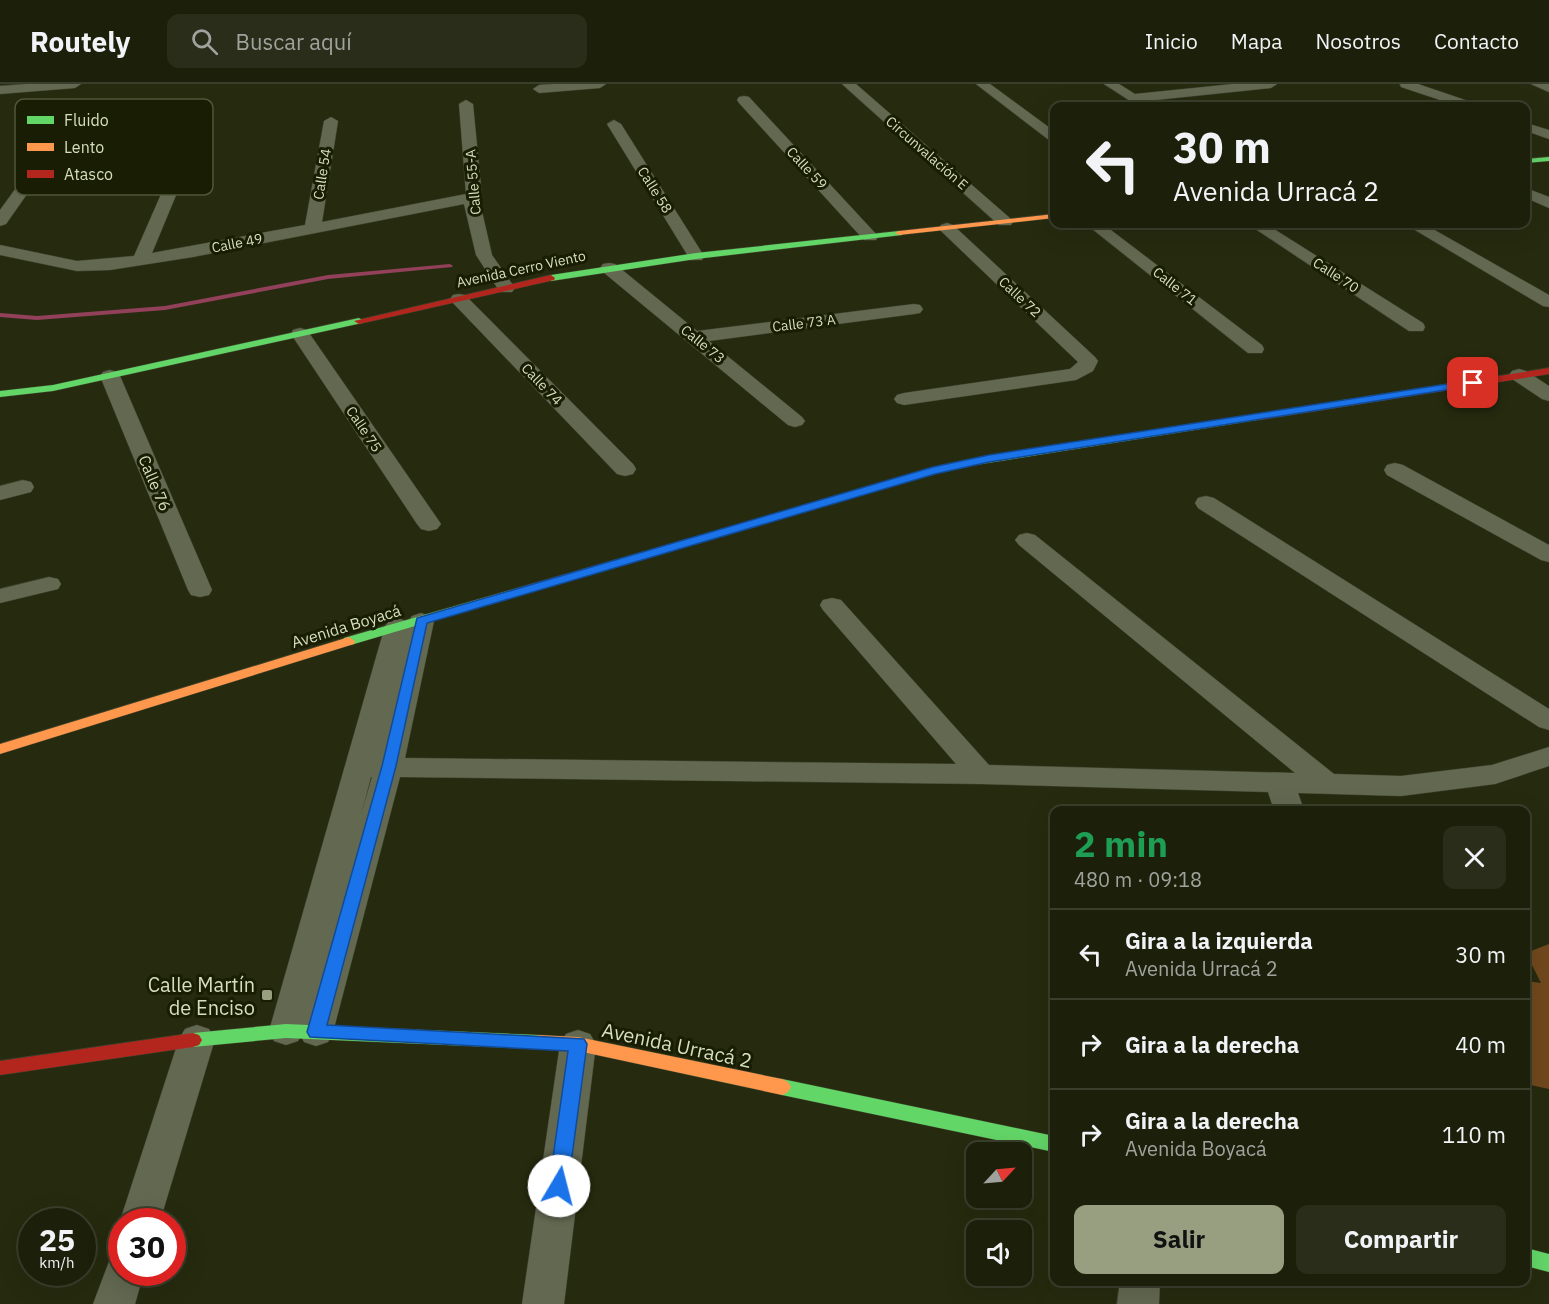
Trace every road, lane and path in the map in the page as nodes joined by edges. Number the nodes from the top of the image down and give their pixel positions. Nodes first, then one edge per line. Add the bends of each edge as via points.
1 (75, 84) edge
2 (593, 84) edge
3 (848, 84) edge
4 (982, 84) edge
5 (1110, 84) edge
6 (1271, 84) edge
7 (1406, 84) edge
8 (1537, 84) edge
9 (1549, 88) edge
10 (539, 89) dead end
11 (0, 90) edge
12 (1132, 98) junction
13 (744, 100) dead end
14 (1139, 102) edge
15 (1458, 102) edge
16 (466, 104) dead end
17 (331, 121) dead end
18 (614, 124) dead end
19 (1530, 128) edge
20 (1050, 134) edge
21 (1549, 135) edge
22 (1549, 159) edge
23 (1530, 161) edge
24 (19, 195) edge
25 (169, 195) edge
26 (1530, 195) edge
27 (474, 197) junction
28 (1549, 203) edge
29 (1050, 216) edge
30 (0, 221) edge
31 (1005, 222) junction
32 (313, 228) junction
33 (947, 228) junction
34 (1099, 228) edge
35 (1262, 228) edge
36 (1420, 228) edge
37 (870, 237) junction
38 (0, 250) edge
39 (696, 256) junction
40 (141, 260) junction
41 (609, 268) junction
42 (506, 288) junction
43 (459, 298) junction
44 (1549, 302) edge
45 (914, 309) dead end
46 (1416, 327) dead end
47 (300, 334) junction
48 (694, 337) junction
49 (1255, 349) dead end
50 (1549, 371) edge
51 (1519, 375) junction
52 (110, 376) junction
53 (0, 394) edge
54 (1549, 395) edge
55 (904, 399) dead end
56 (795, 421) dead end
57 (625, 469) dead end
58 (1395, 470) dead end
59 (22, 487) dead end
60 (0, 493) edge
61 (1206, 503) dead end
62 (429, 524) dead end
63 (1027, 540) dead end
64 (1549, 555) edge
65 (49, 584) dead end
66 (200, 591) dead end
67 (0, 596) edge
68 (832, 605) dead end
69 (409, 623) junction
70 (1549, 721) edge
71 (0, 749) edge
72 (1549, 756) edge
73 (389, 766) junction
74 (359, 767) junction
75 (981, 774) junction
76 (1279, 782) junction
77 (1326, 783) junction
78 (1288, 806) edge
79 (286, 1031) junction
80 (316, 1032) junction
81 (197, 1039) junction
82 (578, 1044) junction
83 (0, 1068) edge
84 (1050, 1143) edge
85 (144, 1208) edge
86 (1530, 1258) edge
87 (1549, 1263) edge
88 (120, 1286) edge
89 (1140, 1286) edge
90 (114, 1304) edge
91 (543, 1304) edge
92 (1138, 1304) edge

1 - 11 street
2 - 10 street
3 - 31 street, Circunvalación E
4 - 20 street
5 - 12 street
6 - 12 street
7 - 15 street
8 - 9 street
12 - 14 street
13 - 37 street, Calle 59
16 - 27 street, Calle 55-A
17 - 32 street, Calle 54
18 - 39 street, Calle 58
19 - 21 street
22 - 23 street
24 - 30 street
25 - 40 street
26 - 28 street
27 - 32 street, Calle 49
27 - 42 street, Calle 55-A via 484,255
29 - 31 street, Avenida Cerro Viento
31 - 33 street, Avenida Cerro Viento
32 - 40 street, Calle 49
33 - 37 street, Avenida Cerro Viento
33 - 55 street, Calle 72 via 1088,361 1076,374
34 - 49 street, Calle 71
35 - 46 street, Calle 70
36 - 44 street
37 - 39 street, Avenida Cerro Viento
38 - 40 street, Calle 49 via 77,266
39 - 41 street, Avenida Cerro Viento
41 - 42 street, Avenida Cerro Viento
41 - 48 street, Calle 73
42 - 43 street, Avenida Cerro Viento
43 - 47 street, Avenida Cerro Viento
43 - 57 street, Calle 74
45 - 48 street, Calle 73 A
47 - 52 street, Avenida Cerro Viento
47 - 62 street, Calle 75
48 - 56 street, Calle 73
50 - 51 street, Avenida Boyacá
51 - 54 street
51 - 69 street, Avenida Boyacá via 933,471
52 - 53 street, Avenida Cerro Viento
52 - 66 street, Calle 76
58 - 64 street
59 - 60 street
61 - 70 street
63 - 77 street
65 - 67 street
68 - 75 street
69 - 71 street, Avenida Boyacá
69 - 73 street
69 - 74 street
72 - 77 street via 1495,774 1401,786
73 - 74 street
73 - 75 street
73 - 80 street
74 - 79 street
75 - 76 street
76 - 77 street
76 - 78 street
79 - 80 street, Avenida Urracá 2
79 - 81 street, Avenida Urracá 2
80 - 82 street, Avenida Urracá 2
81 - 83 street, Avenida Urracá 2
81 - 85 street
82 - 84 street, Avenida Urracá 2
82 - 91 street
86 - 87 street
88 - 90 street
89 - 92 street

